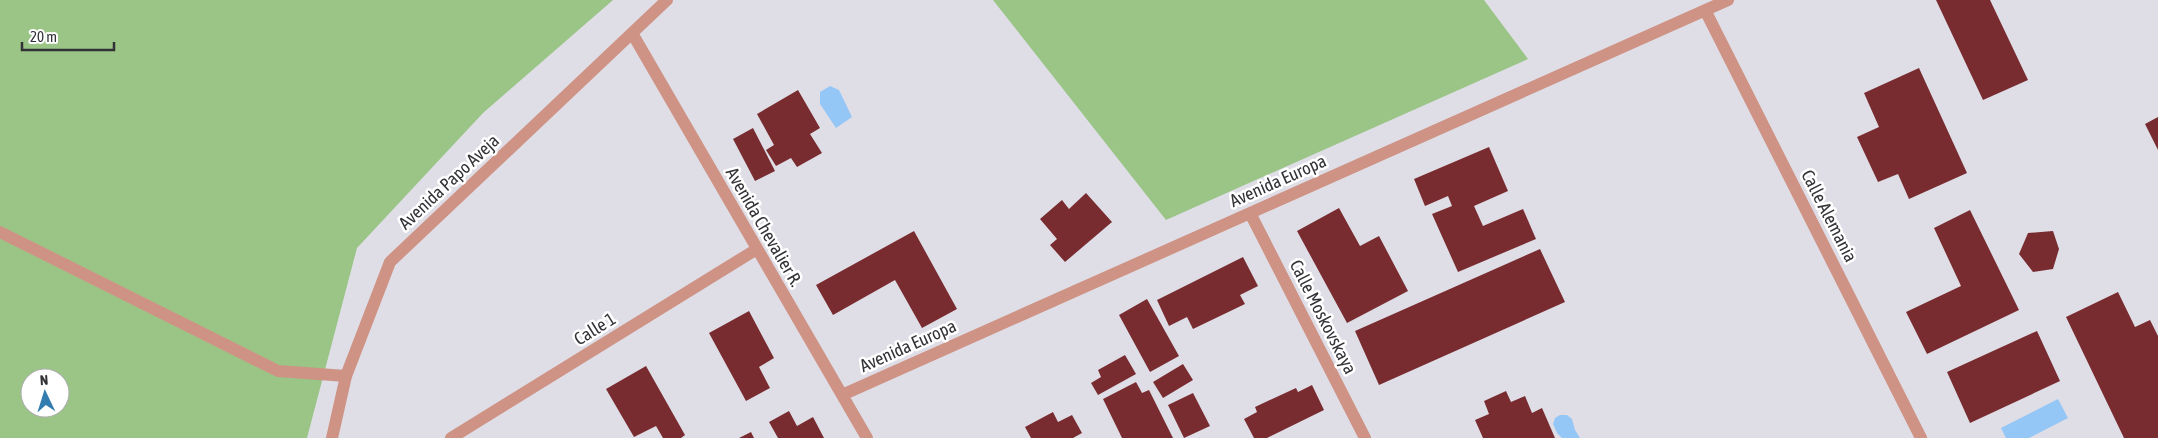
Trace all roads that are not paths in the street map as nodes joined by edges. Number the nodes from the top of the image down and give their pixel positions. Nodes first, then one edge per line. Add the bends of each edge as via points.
1 (666, 0) edge
2 (1728, 0) edge
3 (1705, 10) junction
4 (632, 34) junction
5 (1250, 213) junction
6 (0, 232) edge
7 (757, 249) junction
8 (346, 376) junction
9 (842, 395) junction
10 (332, 438) edge
11 (450, 438) edge
12 (867, 438) edge
13 (1365, 438) edge
14 (1921, 438) edge

1 - 4 street, Avenida Papo Aveja
2 - 3 street, Avenida Europa
3 - 5 street, Avenida Europa
3 - 14 street, Calle Alemania
4 - 7 street, Avenida Chevalier R.
4 - 8 street, Avenida Papo Aveja via 390,262
5 - 9 street, Avenida Europa
5 - 13 street, Calle Moskovskaya
6 - 8 street via 278,371
7 - 9 street, Avenida Chevalier R.
7 - 11 street, Calle 1
8 - 10 street, Avenida Papo Aveja
9 - 12 street, Avenida Chevalier R.

